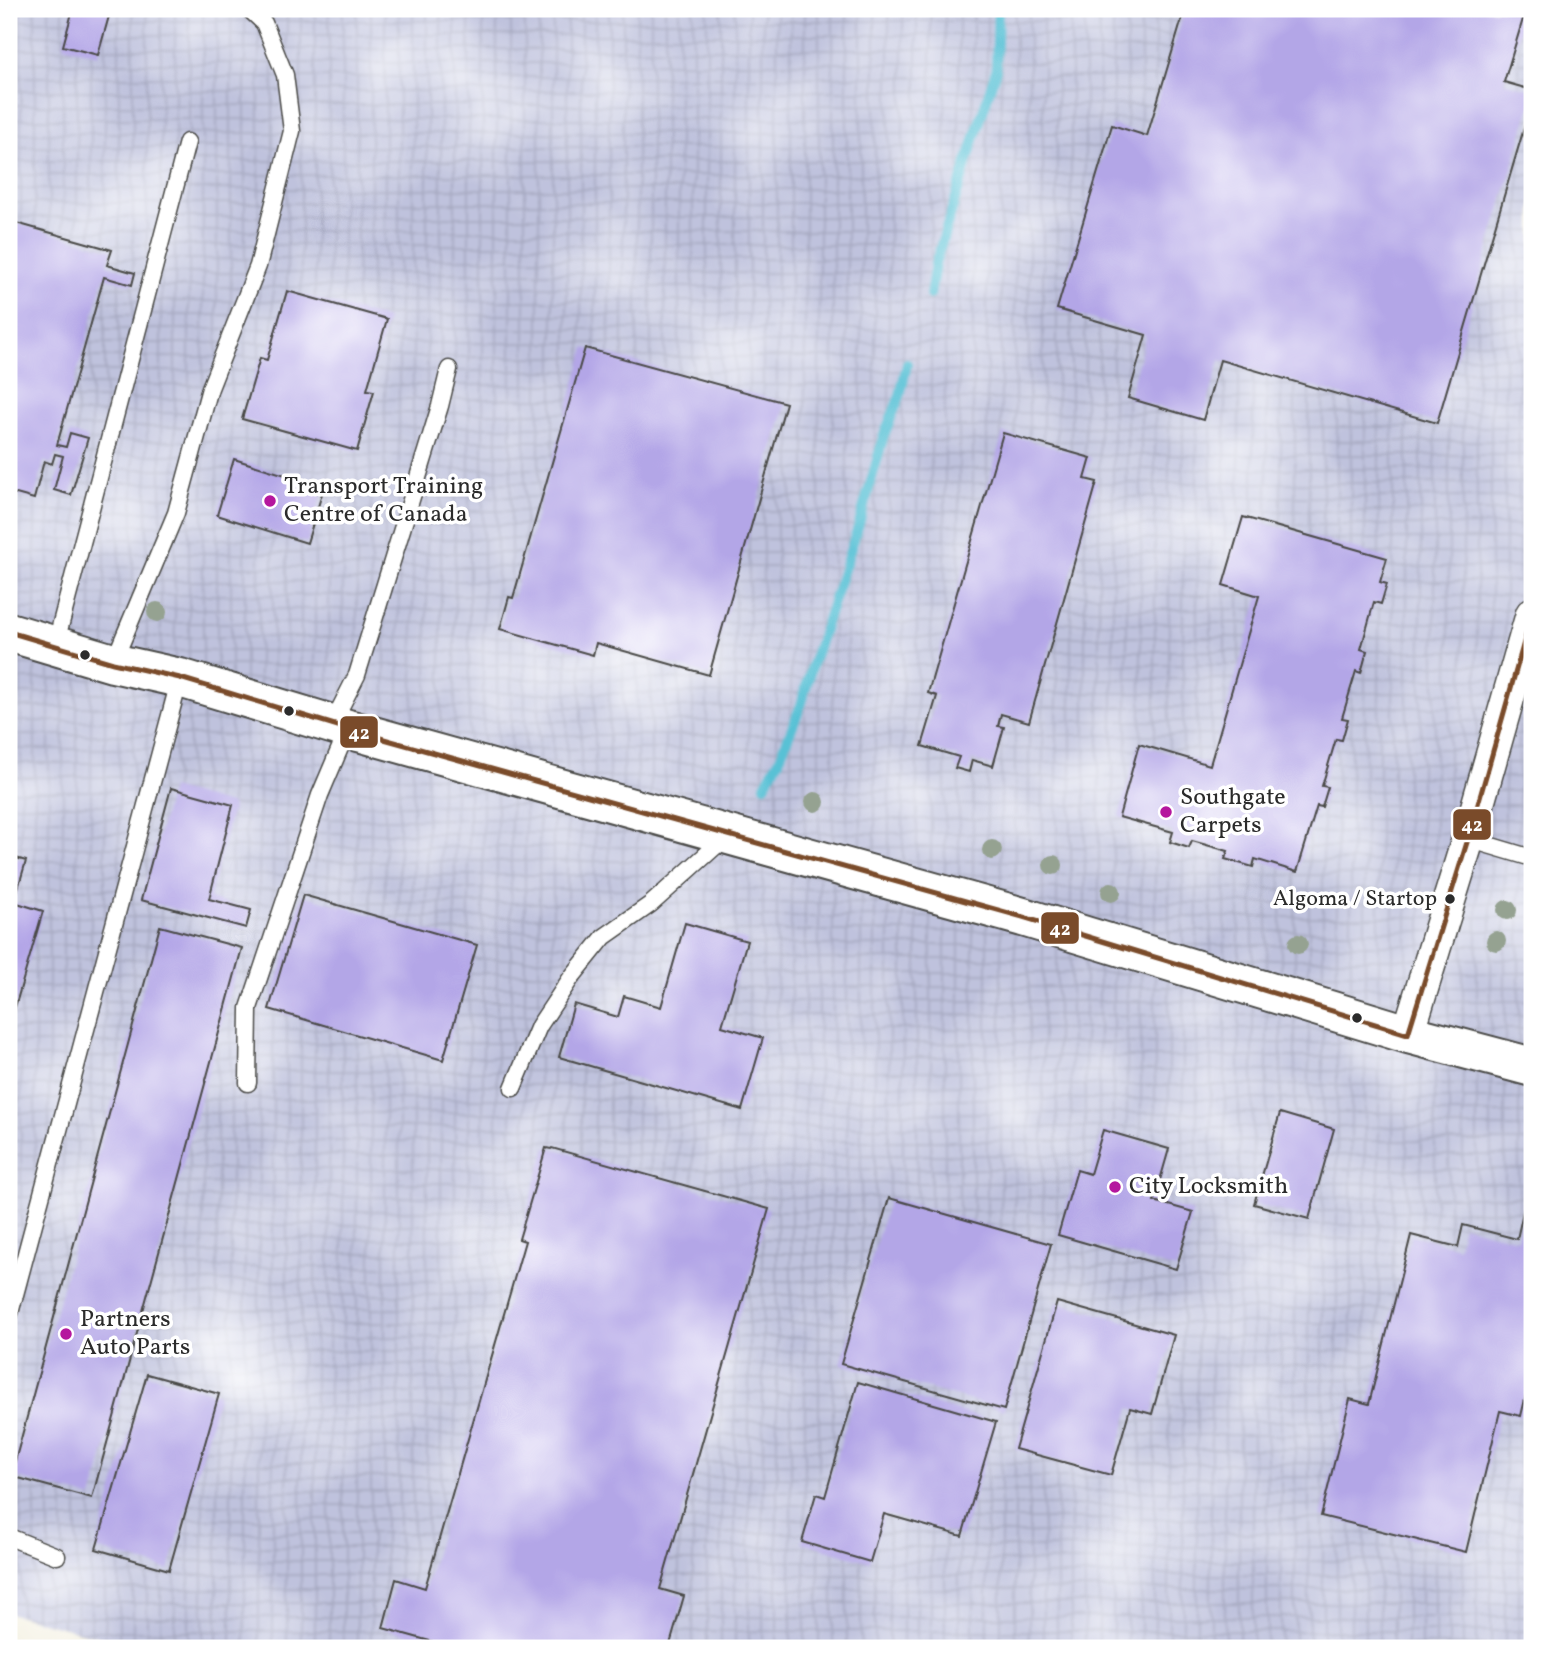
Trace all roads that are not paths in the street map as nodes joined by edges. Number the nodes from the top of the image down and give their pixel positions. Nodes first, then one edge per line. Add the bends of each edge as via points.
1 (249, 9) edge
2 (187, 142) dead end
3 (449, 369) dead end
4 (1532, 614) edge
5 (9, 632) edge
6 (55, 646) junction
7 (1526, 659) edge
8 (113, 663) junction
9 (180, 678) junction
10 (340, 726) junction
11 (729, 834) junction
12 (1468, 839) junction
13 (1532, 858) edge
14 (1408, 1034) junction
15 (1532, 1067) edge
16 (248, 1083) dead end
17 (513, 1088) dead end
18 (9, 1317) edge
19 (9, 1537) edge
20 (57, 1556) dead end

1 - 8 lane via 264,23 285,75 292,131 258,266 211,388 176,513
2 - 6 lane
3 - 10 lane
4 - 7 street
5 - 6 street
6 - 8 street
7 - 12 street
8 - 9 street
9 - 10 street
9 - 18 lane
10 - 11 street
10 - 16 lane via 249,1008
11 - 14 street
11 - 17 lane via 652,904 604,937 539,1026
12 - 13 lane
12 - 14 street
14 - 15 street
19 - 20 lane

